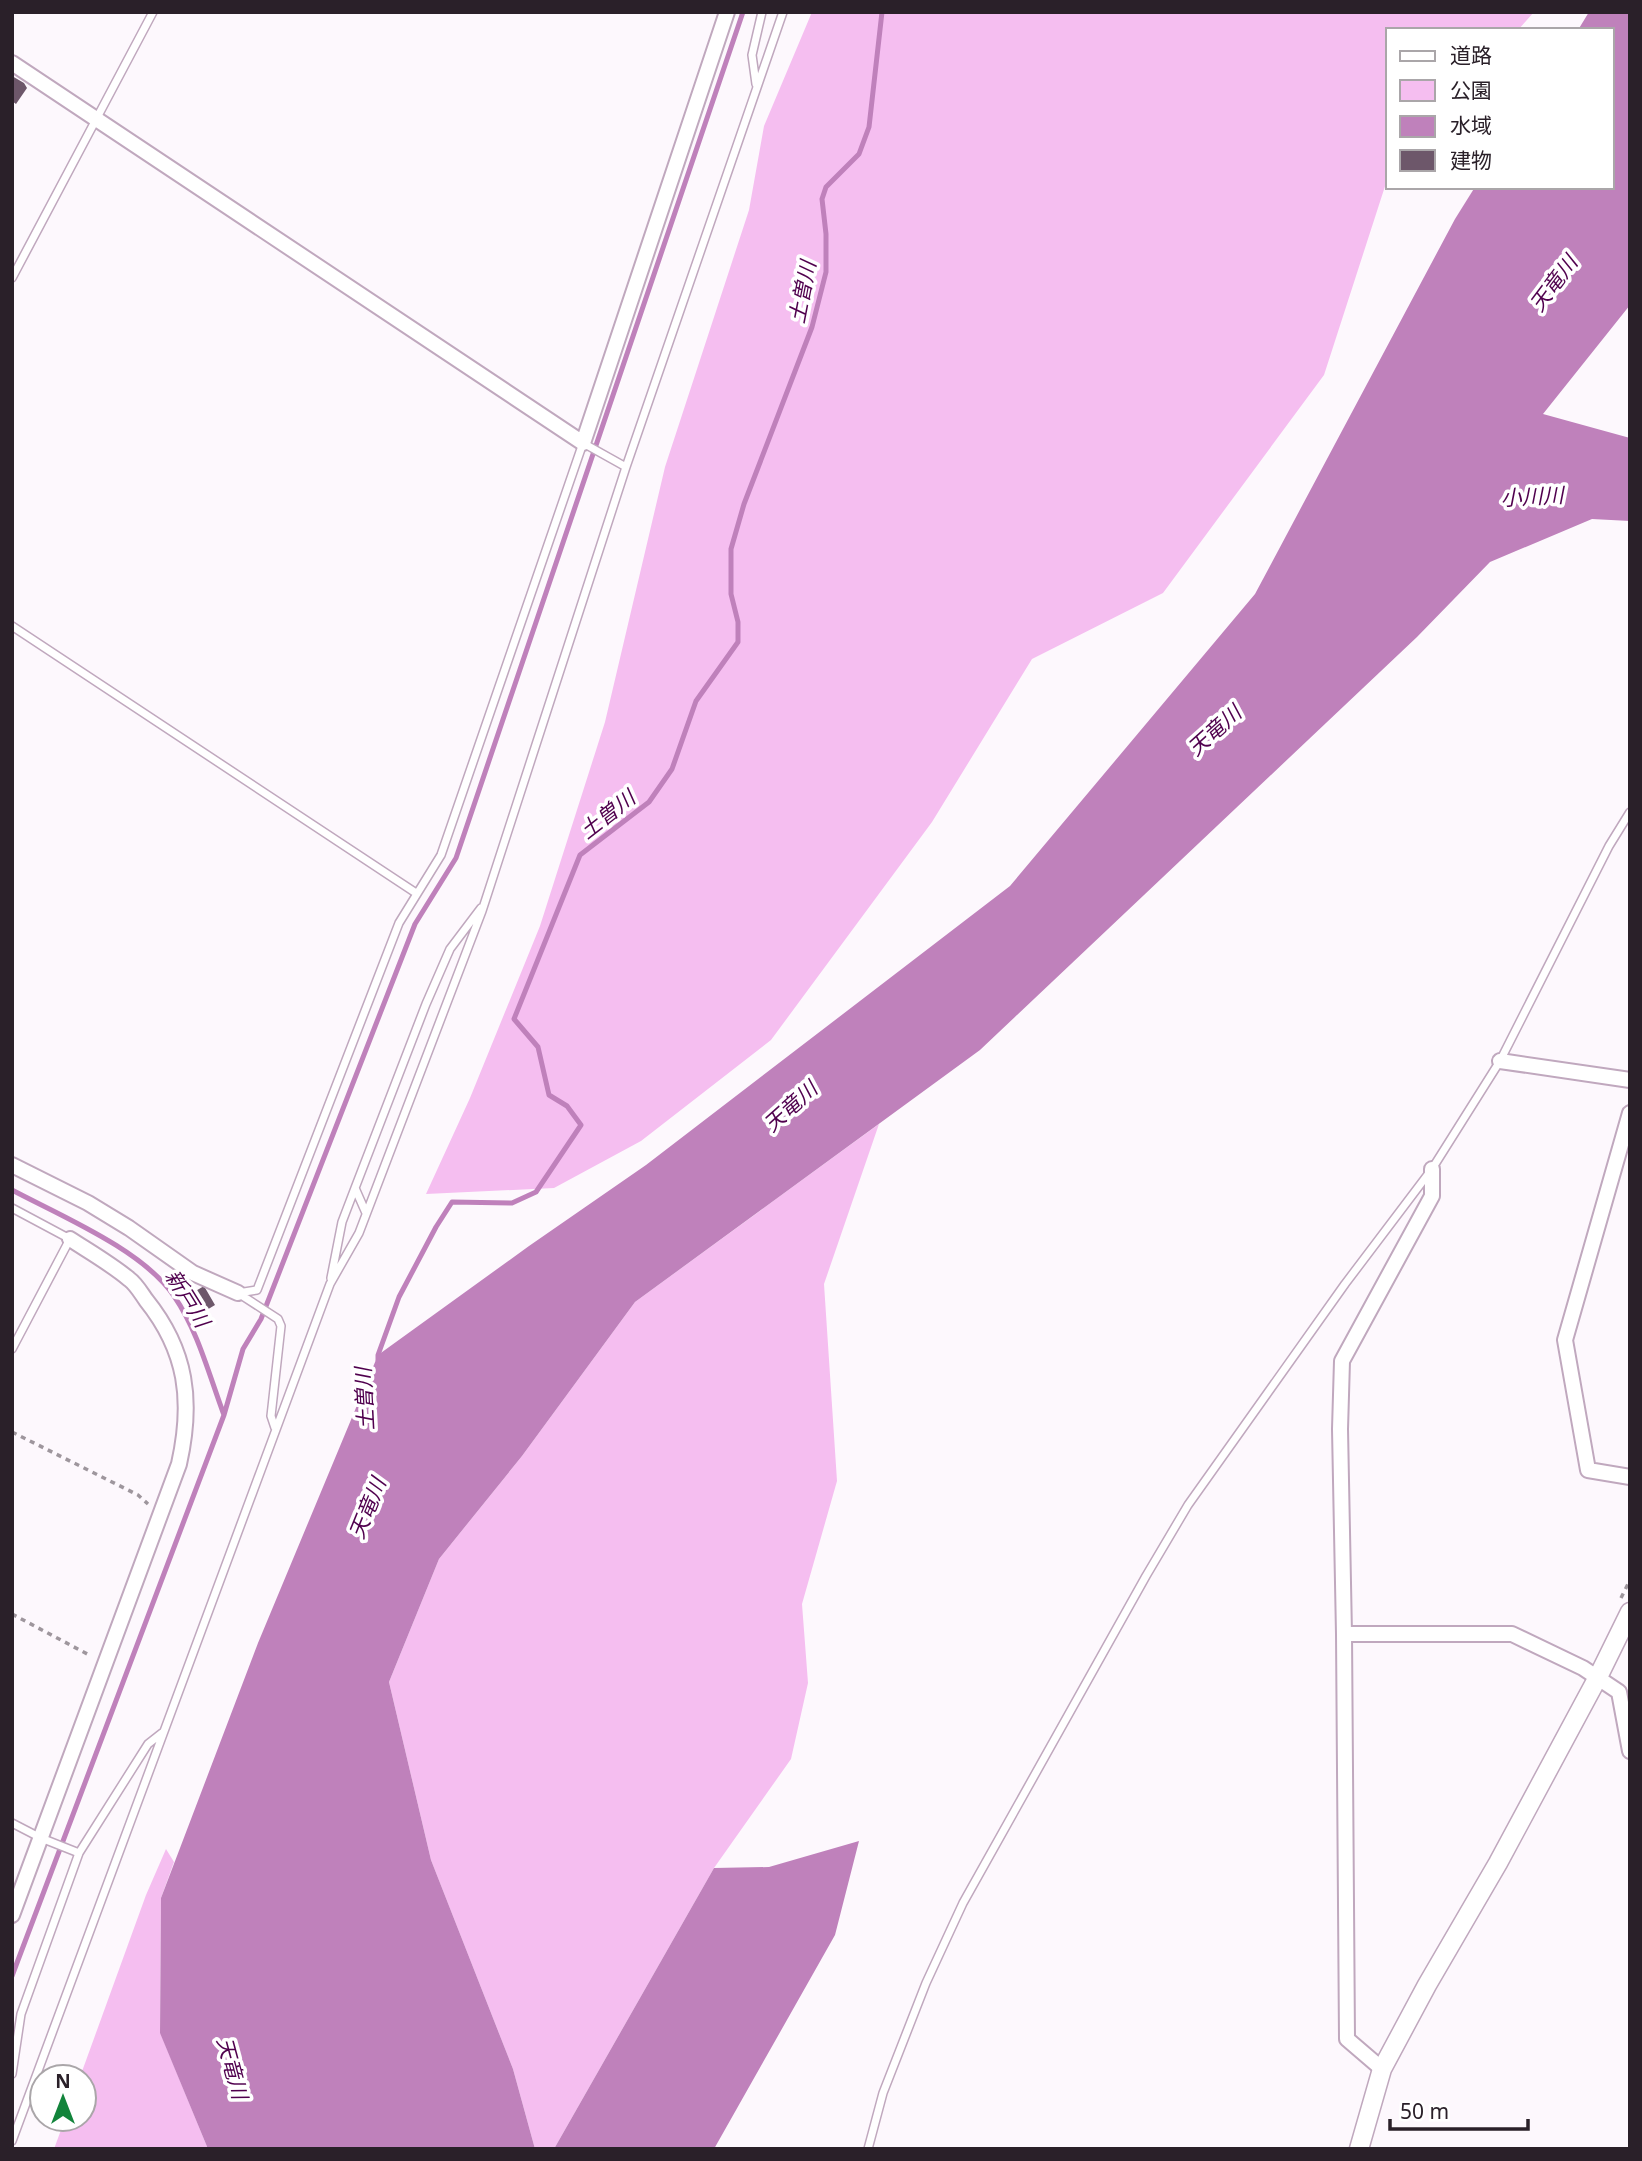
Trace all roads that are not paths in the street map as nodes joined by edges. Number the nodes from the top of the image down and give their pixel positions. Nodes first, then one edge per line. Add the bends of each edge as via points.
1 (153, 12) edge
2 (727, 12) edge
3 (762, 12) edge
4 (783, 12) edge
5 (12, 63) edge
6 (757, 88) junction
7 (96, 118) junction
8 (12, 278) edge
9 (585, 444) junction
10 (626, 467) junction
11 (12, 626) edge
12 (1630, 813) edge
13 (416, 893) junction
14 (485, 902) junction
15 (1500, 1061) junction
16 (1630, 1080) edge
17 (1630, 1113) edge
18 (12, 1165) edge
19 (1432, 1169) junction
20 (355, 1188) junction
21 (12, 1208) edge
22 (366, 1213) junction
23 (72, 1236) junction
24 (330, 1284) junction
25 (238, 1293) junction
26 (12, 1349) edge
27 (275, 1428) junction
28 (1630, 1478) edge
29 (1630, 1612) edge
30 (1344, 1634) junction
31 (1598, 1677) junction
32 (163, 1733) junction
33 (1630, 1751) edge
34 (12, 1823) edge
35 (46, 1840) junction
36 (76, 1852) junction
37 (12, 1915) edge
38 (12, 2011) edge
39 (21, 2014) junction
40 (1382, 2069) junction
41 (12, 2074) edge
42 (12, 2141) edge
43 (868, 2149) edge
44 (1359, 2149) edge

1 - 7 lane
2 - 9 street
3 - 6 lane via 752,55
4 - 6 lane
5 - 7 street
6 - 10 lane
7 - 8 lane
7 - 9 street
9 - 10 lane
9 - 13 lane via 441,855
10 - 14 lane
11 - 13 lane
12 - 15 lane
13 - 25 lane via 399,923 257,1290
14 - 20 lane via 450,949
14 - 22 lane
15 - 16 street
15 - 19 lane
17 - 28 street via 1565,1340 1588,1470
18 - 25 street via 88,1203 193,1273
19 - 30 street via 1432,1195 1342,1362
19 - 43 lane via 1188,1505 1139,1588 962,1903 887,2081
20 - 22 lane
20 - 24 lane via 342,1222
21 - 23 lane
22 - 24 lane
23 - 26 lane
23 - 35 street via 131,1280 157,1312 184,1373 186,1418 179,1464
24 - 27 lane
25 - 27 lane via 278,1319 281,1326 271,1416
27 - 32 lane
29 - 31 street
30 - 31 street via 1512,1634
30 - 40 street via 1348,2039
31 - 33 street via 1619,1692
31 - 40 street
32 - 36 lane via 148,1744
32 - 42 lane
34 - 35 lane
35 - 36 lane
35 - 37 street
36 - 39 lane
38 - 39 lane
39 - 41 lane
40 - 44 street

